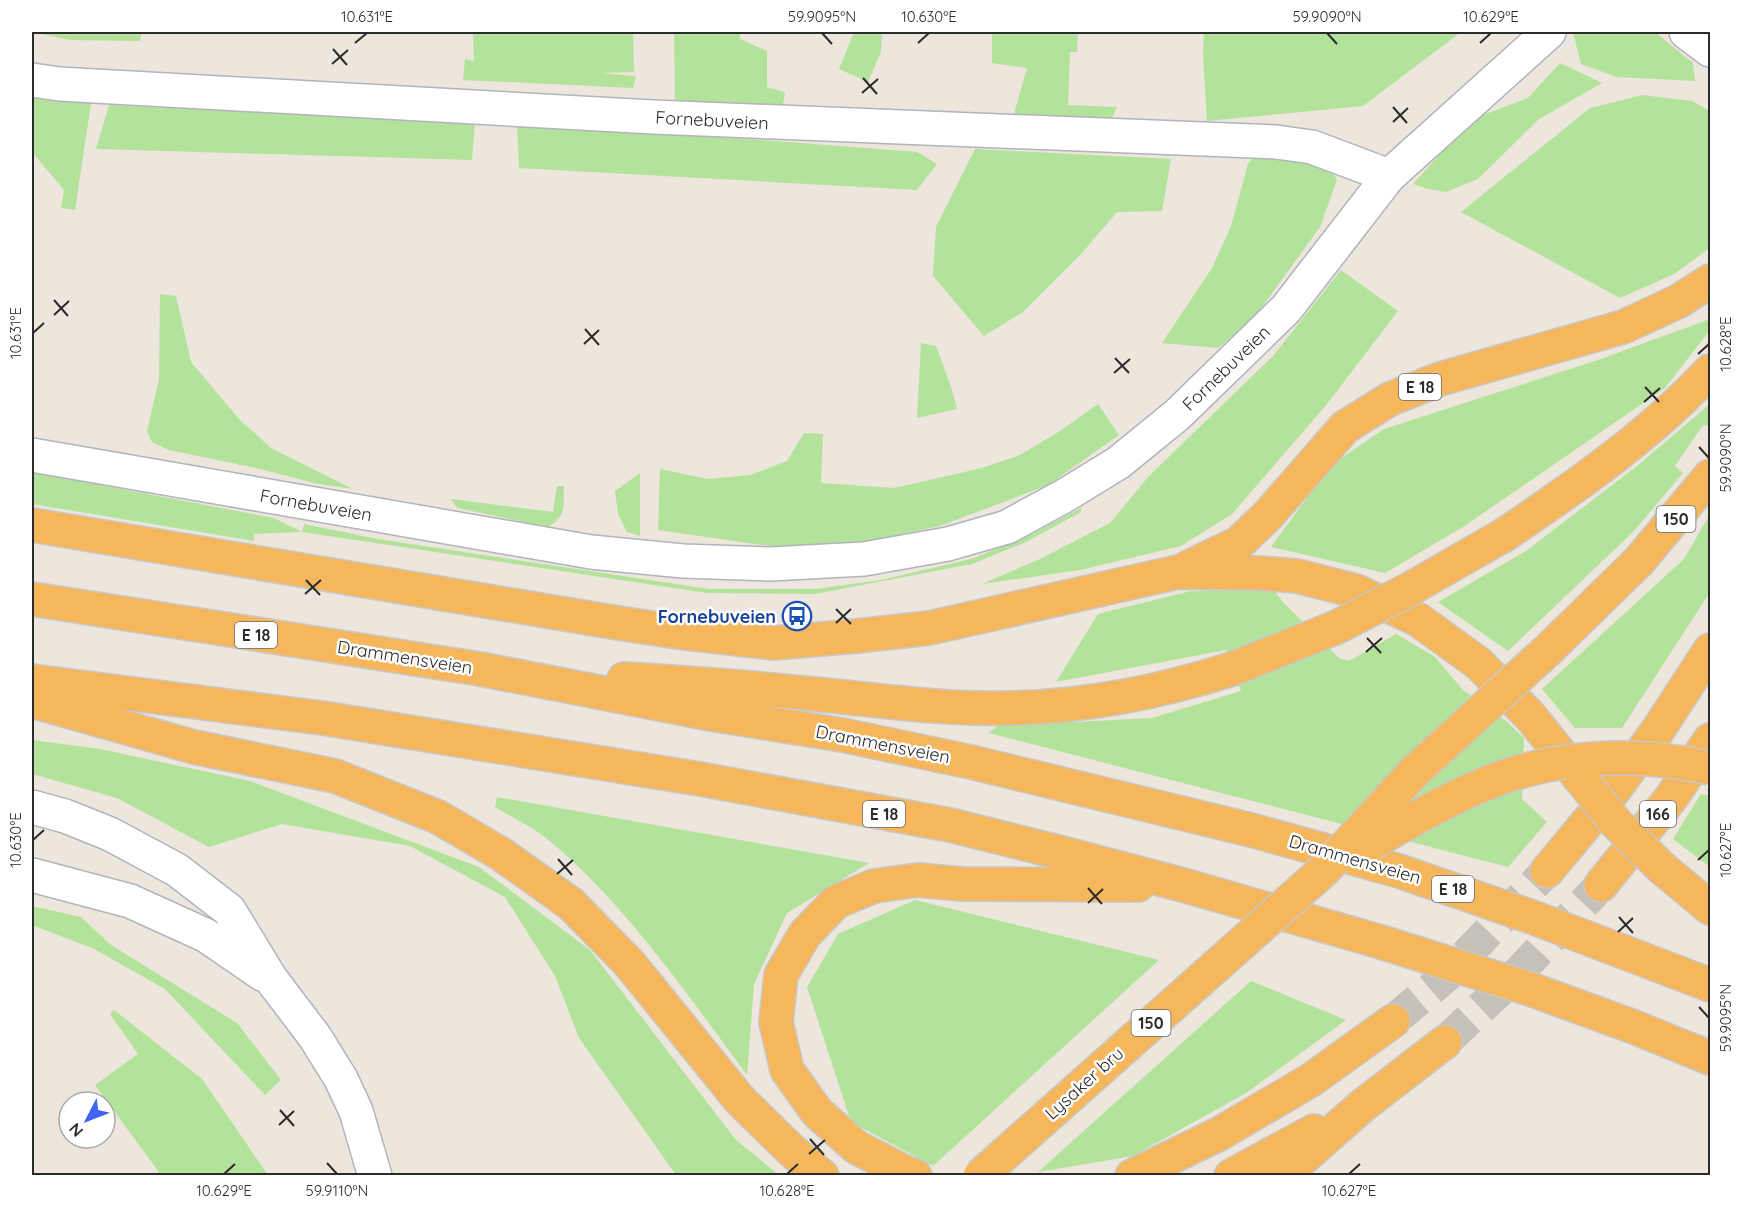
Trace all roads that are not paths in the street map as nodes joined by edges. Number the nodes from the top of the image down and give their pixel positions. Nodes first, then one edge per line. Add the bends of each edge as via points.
1 (1549, 32) edge
2 (1686, 32) edge
3 (1710, 51) edge
4 (32, 80) edge
5 (1389, 176) junction
6 (1710, 281) edge
7 (1710, 371) edge
8 (32, 455) edge
9 (1710, 476) edge
10 (32, 525) edge
11 (1178, 572) junction
12 (32, 600) edge
13 (1710, 650) edge
14 (480, 669) junction
15 (32, 681) edge
16 (32, 701) edge
17 (1710, 740) edge
18 (1710, 768) edge
19 (32, 807) edge
20 (1323, 871) junction
21 (1547, 871) tunnel mouth
22 (32, 875) edge
23 (1183, 885) junction
24 (1601, 885) tunnel mouth
25 (1710, 908) edge
26 (271, 979) junction
27 (1710, 986) edge
28 (1394, 1021) tunnel mouth
29 (1445, 1042) tunnel mouth
30 (1710, 1058) edge
31 (1362, 1106) junction
32 (375, 1176) edge
33 (822, 1176) edge
34 (915, 1176) edge
35 (980, 1176) edge
36 (1132, 1176) edge
37 (1231, 1176) edge
38 (1283, 1176) edge

1 - 5 street, Fornebuveien
2 - 3 street
4 - 5 street, Fornebuveien via 653,117 1276,142 1312,147
5 - 8 street, Fornebuveien via 1286,309 1177,415 1118,463 1064,496 1007,527 948,544 864,559 770,564 682,561 591,552
6 - 11 highway, E 18 via 1679,301 1623,327 1440,379 1390,399 1345,427 1239,543
7 - 14 highway, E 18, bridge via 1635,440 1504,535 1337,627 1182,685 1090,702 1009,708 932,706 762,688
9 - 20 highway, 150, bridge via 1639,561 1414,772
10 - 11 highway, E 18 via 612,622 772,643 928,628
11 - 25 highway, E 18, bridge via 1297,576 1356,591 1417,618 1478,663 1531,717 1617,824
12 - 14 highway, Drammensveien / E 18
13 - 21 highway via 1611,794
14 - 27 highway, Drammensveien / E 18 via 842,735 1251,830 1421,878 1532,916
15 - 23 highway, E 18 via 322,718 700,779 950,825
16 - 33 highway via 194,747 335,776 438,817 501,854 571,904 629,963 740,1100
17 - 24 highway, 166 via 1671,798
18 - 20 highway, bridge via 1654,758 1598,758 1547,766 1506,777 1436,807
19 - 26 street via 111,834 177,870 229,910
20 - 35 highway, Lysaker bru / 150, bridge
22 - 26 street via 130,901 205,935
23 - 30 highway, E 18 via 1530,989
23 - 34 highway, E 18 via 962,884 918,880 874,886 836,902 805,934 781,975 776,1022 788,1071 816,1112 856,1147
26 - 32 street via 341,1079 356,1111
28 - 36 highway via 1311,1080 1219,1134
29 - 31 highway
31 - 37 highway
31 - 38 highway

